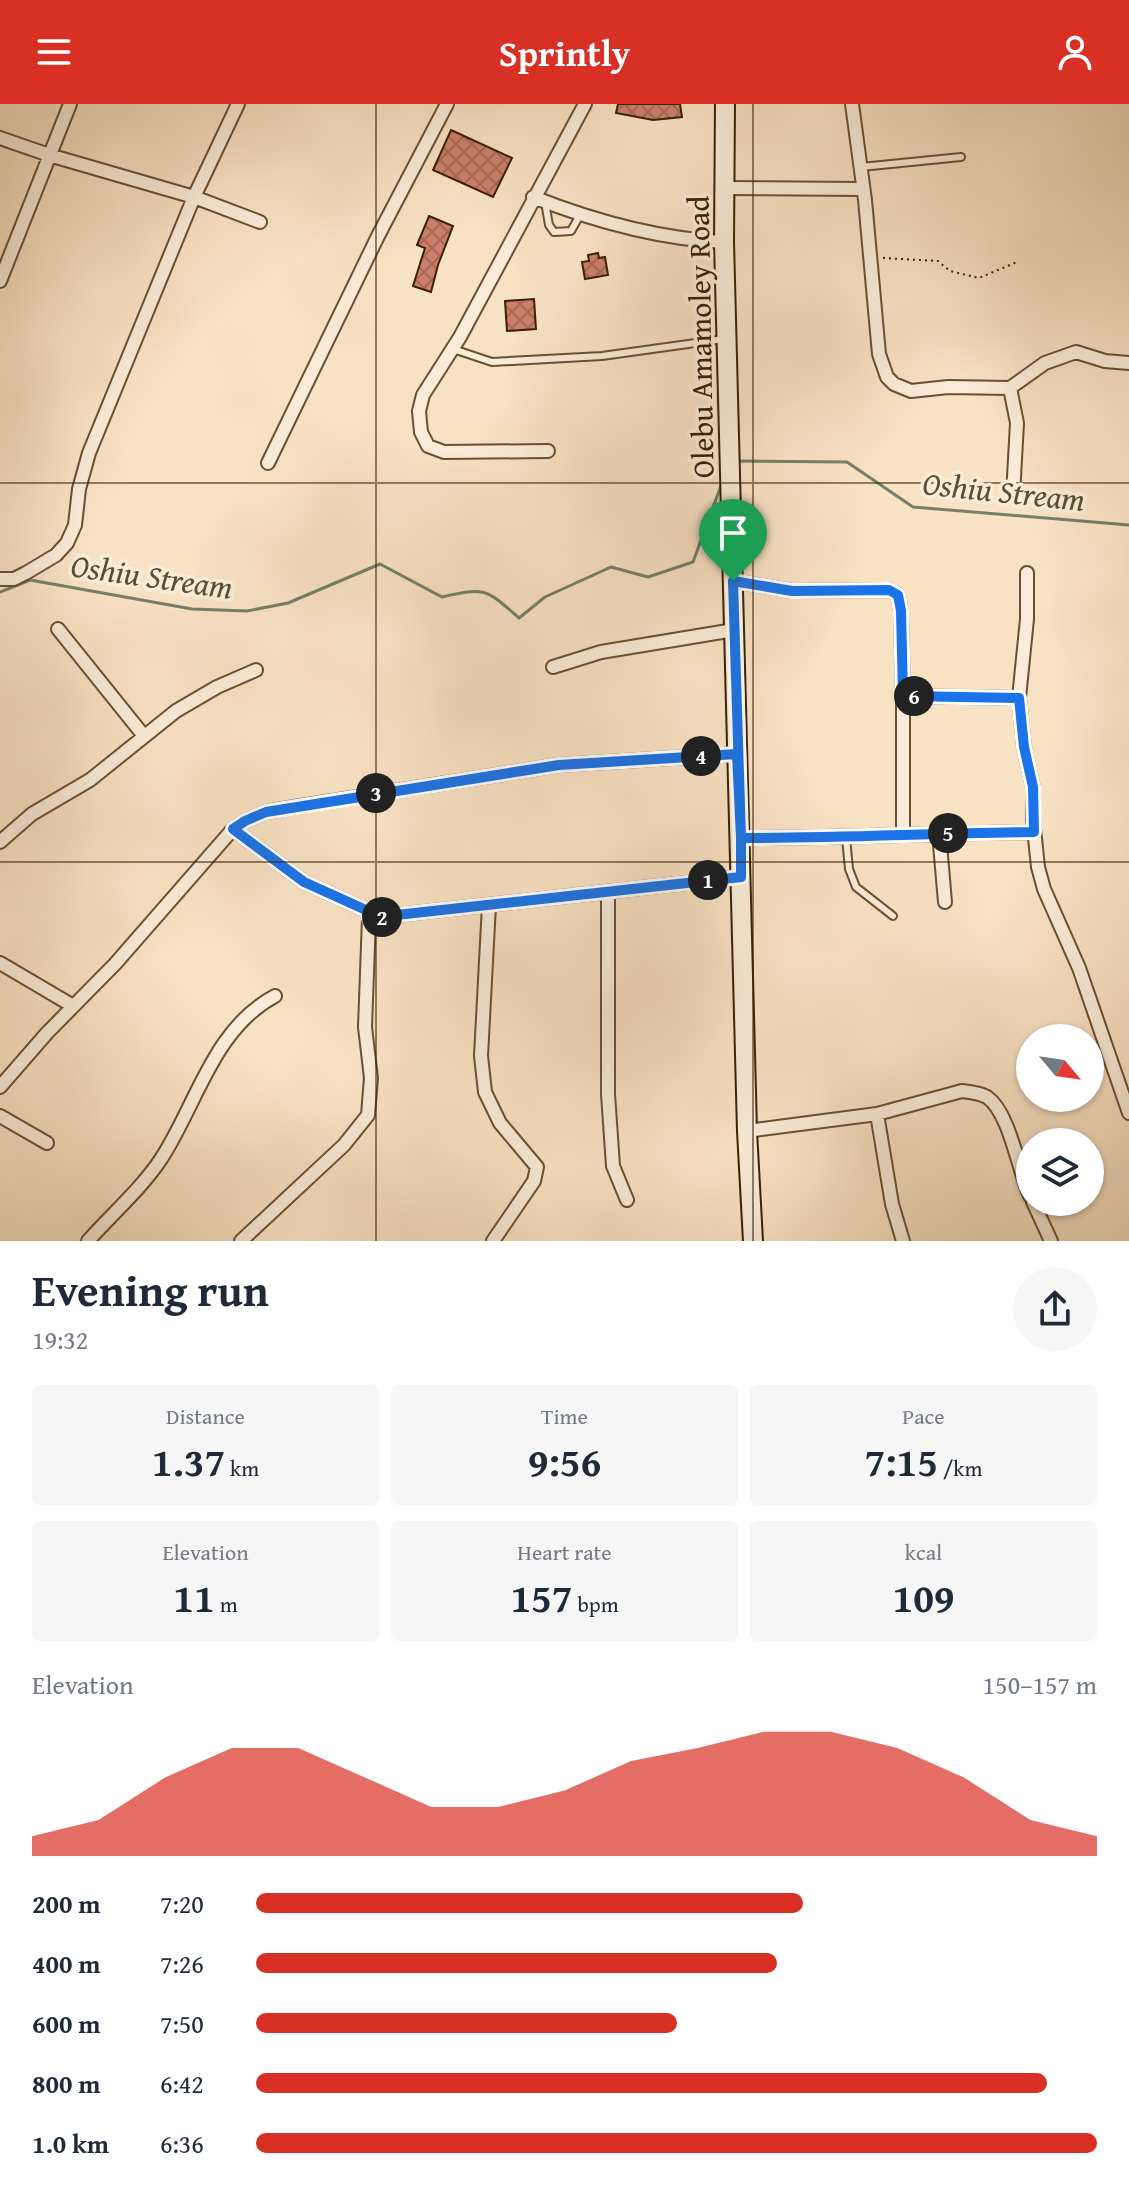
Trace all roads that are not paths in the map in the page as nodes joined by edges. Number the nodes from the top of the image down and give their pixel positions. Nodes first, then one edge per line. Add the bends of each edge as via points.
1 (70, 104) edge
2 (238, 104) edge
3 (447, 104) edge
4 (585, 104) edge
5 (725, 104) edge
6 (852, 104) edge
7 (0, 138) edge
8 (49, 155) junction
9 (961, 157) dead end
10 (861, 167) junction
11 (725, 188) junction
12 (863, 189) junction
13 (194, 197) junction
14 (539, 200) junction
15 (582, 213) junction
16 (260, 222) dead end
17 (724, 242) junction
18 (0, 281) edge
19 (728, 339) junction
20 (453, 349) junction
21 (1129, 363) edge
22 (1010, 388) junction
23 (548, 451) dead end
24 (268, 463) dead end
25 (1013, 495) dead end
26 (1027, 573) dead end
27 (0, 579) edge
28 (733, 581) junction
29 (58, 629) dead end
30 (734, 630) junction
31 (553, 667) dead end
32 (256, 670) dead end
33 (903, 696) junction
34 (1019, 698) junction
35 (144, 736) junction
36 (737, 754) junction
37 (233, 829) junction
38 (1034, 832) junction
39 (939, 833) junction
40 (903, 835) junction
41 (741, 838) junction
42 (846, 838) junction
43 (0, 842) edge
44 (741, 877) junction
45 (608, 892) junction
46 (945, 902) dead end
47 (489, 905) junction
48 (893, 916) dead end
49 (369, 918) junction
50 (0, 963) edge
51 (275, 996) dead end
52 (73, 1006) junction
53 (0, 1087) edge
54 (1127, 1106) edge
55 (877, 1114) junction
56 (0, 1116) edge
57 (747, 1131) junction
58 (47, 1143) dead end
59 (1016, 1158) edge
60 (627, 1200) dead end
61 (1039, 1216) edge
62 (249, 1239) edge
63 (88, 1241) edge
64 (493, 1241) edge
65 (753, 1241) edge
66 (903, 1241) edge
67 (1051, 1241) edge

1 - 8 street
2 - 13 street
3 - 24 street
4 - 14 street
5 - 11 street, Olebu Amamoley Road
6 - 10 street
7 - 8 street
8 - 13 street
8 - 18 street
9 - 10 lane
10 - 12 street
11 - 12 street
11 - 17 street, Olebu Amamoley Road
12 - 22 street via 879,354 887,377 911,391
13 - 16 street
13 - 27 street via 89,453 67,543 26,573
14 - 15 street
14 - 15 lane via 554,232 571,231
14 - 20 street
15 - 17 street via 649,234
17 - 19 street, Olebu Amamoley Road
19 - 20 lane via 602,356 492,362
19 - 28 street, Olebu Amamoley Road
20 - 23 street via 423,395 421,432 428,446 444,452
21 - 22 street via 1066,354
22 - 25 street via 1017,423
26 - 34 street
28 - 30 street, Olebu Amamoley Road
28 - 33 street via 792,591 889,590 898,595
29 - 35 street
30 - 31 street via 601,652
30 - 36 street, Olebu Amamoley Road
32 - 35 street via 176,711
33 - 34 street
33 - 40 street
34 - 38 street via 1033,787
35 - 43 street
36 - 37 street via 544,767 266,812
36 - 41 street, Olebu Amamoley Road
37 - 49 street via 304,882 366,910
37 - 52 street
38 - 39 street
38 - 54 street via 1044,889 1079,968
39 - 40 street
39 - 46 street
40 - 42 street
41 - 42 street
41 - 44 street, Olebu Amamoley Road
42 - 48 lane via 852,881
44 - 45 street
44 - 57 street, Olebu Amamoley Road
45 - 47 street
45 - 60 street via 610,1134 613,1166
47 - 49 street
47 - 64 street via 481,1044 485,1092 500,1123 537,1173
49 - 62 street via 368,1115
50 - 52 street
51 - 63 street via 246,1016 224,1043 161,1158
52 - 53 street
55 - 57 street
55 - 59 street via 962,1091 987,1097 998,1109
55 - 66 street
56 - 58 street
57 - 65 street, Olebu Amamoley Road
61 - 67 street

